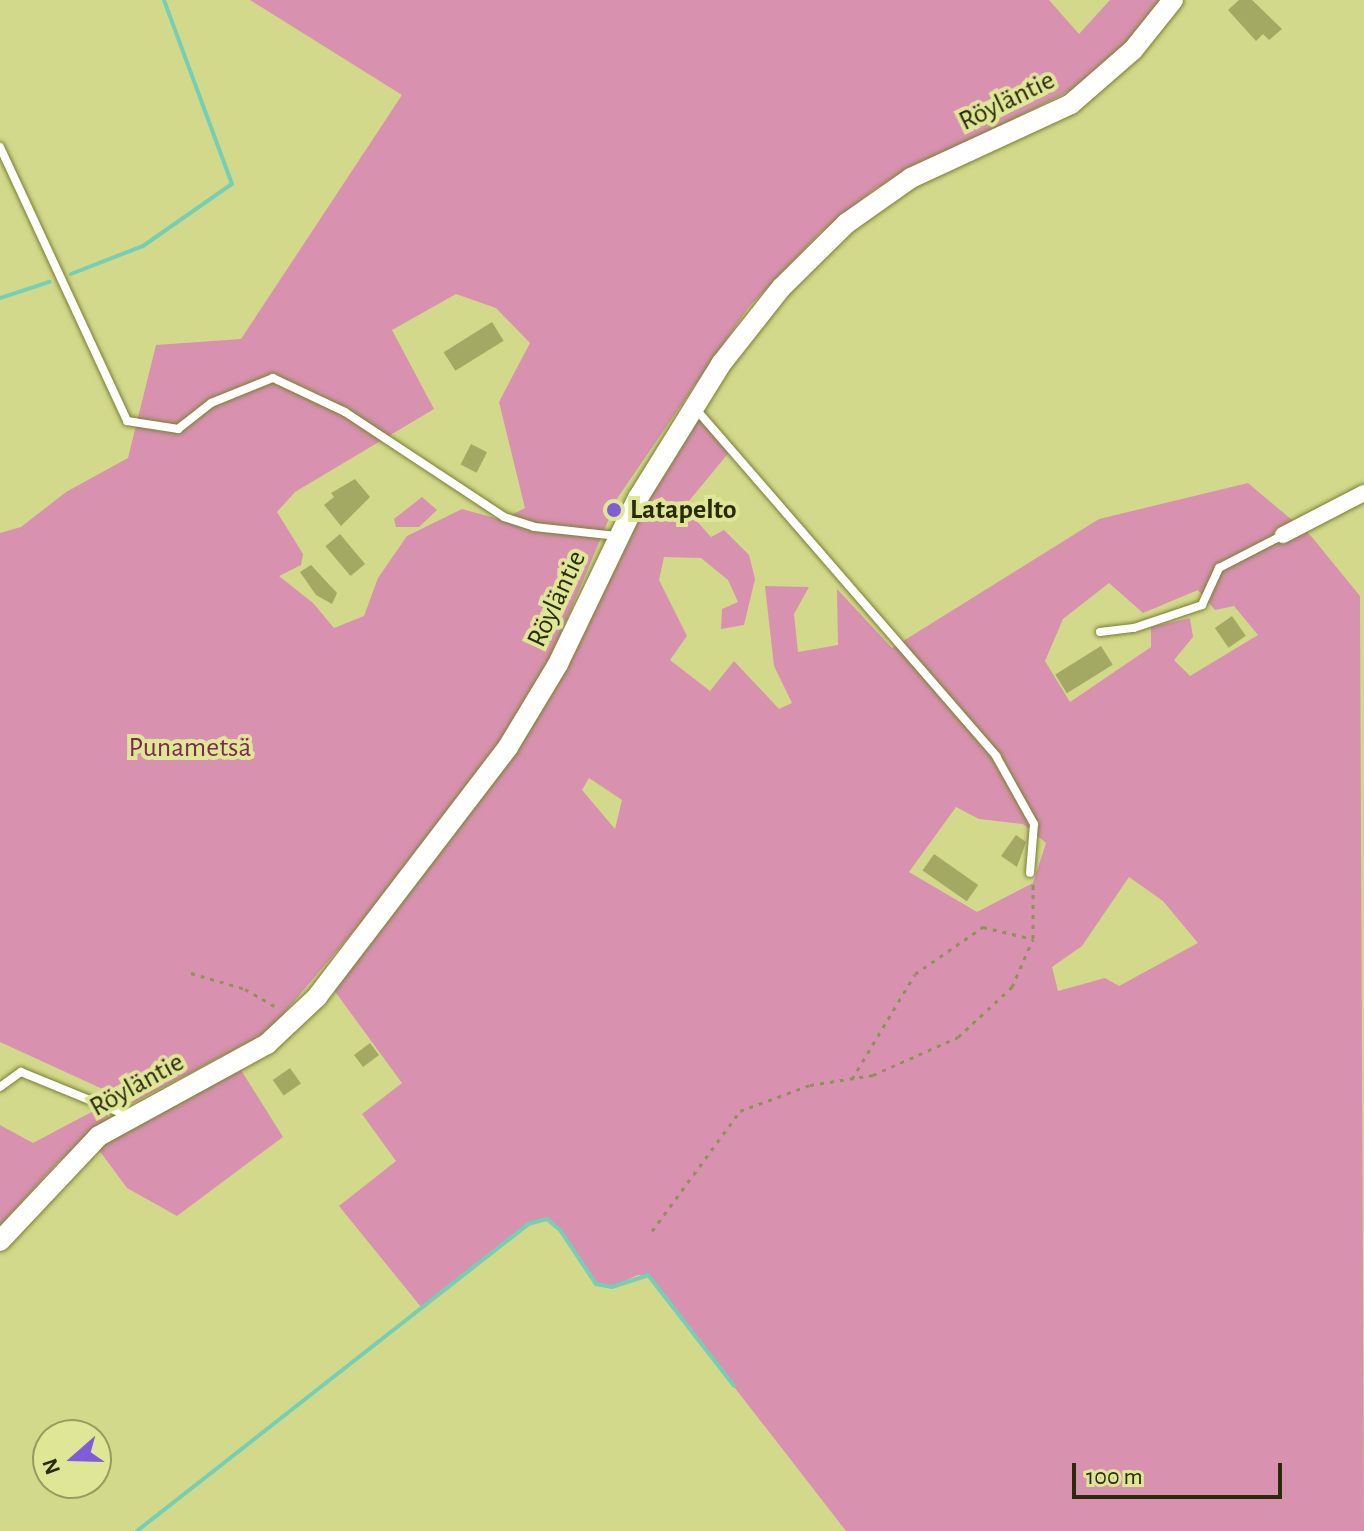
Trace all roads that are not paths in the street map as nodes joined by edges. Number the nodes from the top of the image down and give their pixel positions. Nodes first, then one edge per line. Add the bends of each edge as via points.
1 (1173, 0) edge
2 (0, 147) edge
3 (693, 407) junction
4 (1364, 493) edge
5 (1283, 535) joint
6 (618, 536) junction
7 (1100, 632) dead end
8 (1030, 873) road end
9 (0, 1087) edge
10 (129, 1116) junction
11 (0, 1241) edge

1 - 3 street, Röyläntie via 1133,50 1071,104 935,165 847,223 757,316
2 - 6 lane via 127,421 178,429 211,403 273,378 345,412 504,517 534,527
3 - 6 street, Röyläntie
3 - 8 lane via 996,756 1034,824
4 - 5 street
5 - 7 lane via 1219,568 1202,605 1134,628
6 - 10 street, Röyläntie via 558,664 508,747 296,1020 236,1062
9 - 10 lane via 21,1072
10 - 11 street, Röyläntie via 65,1167

